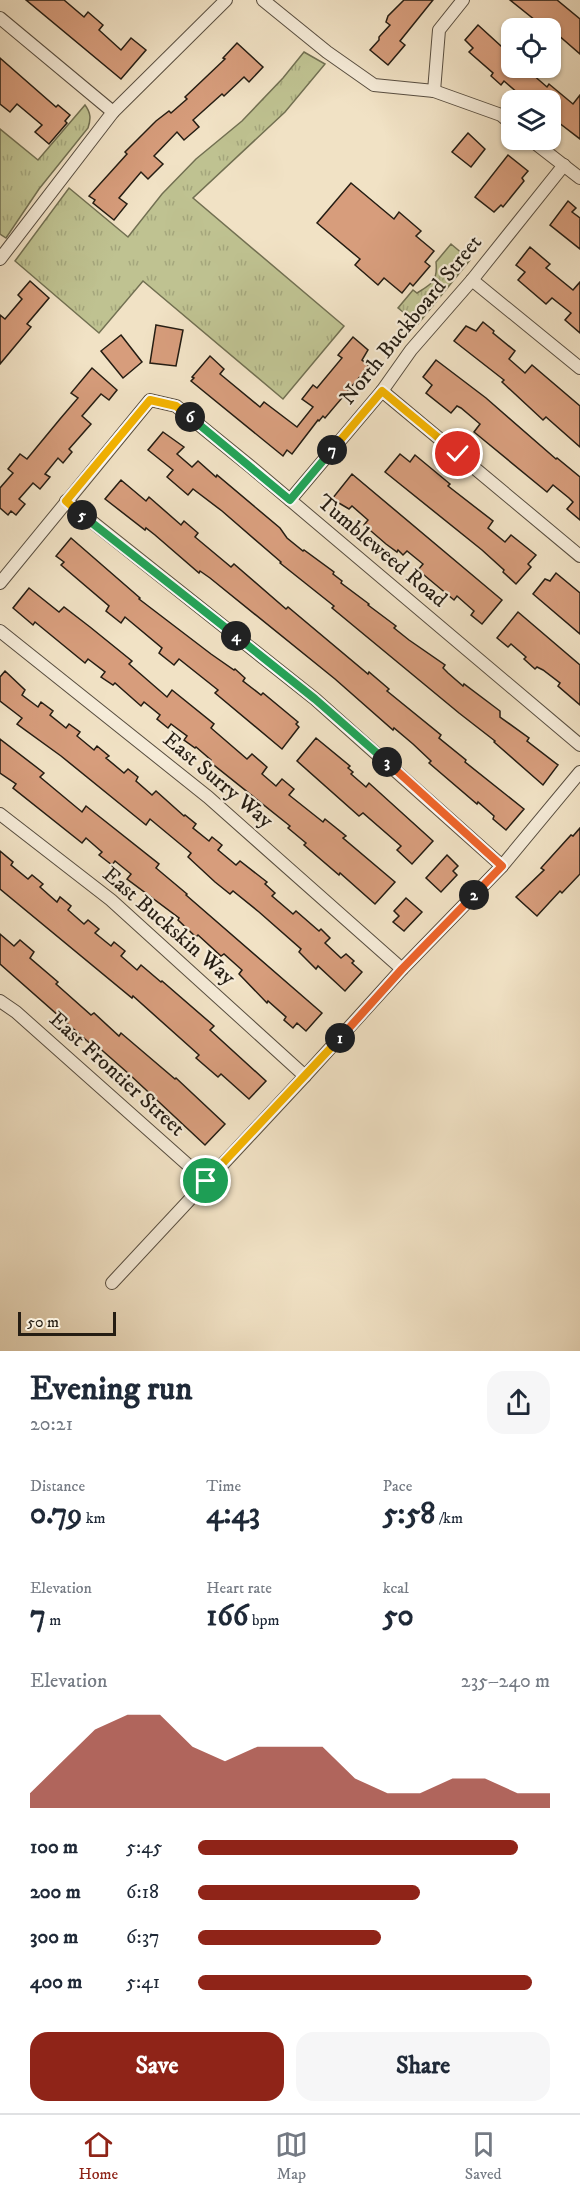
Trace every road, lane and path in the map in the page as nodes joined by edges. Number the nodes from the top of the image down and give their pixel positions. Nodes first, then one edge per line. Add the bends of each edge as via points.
1 (226, 0) edge
2 (263, 0) edge
3 (463, 0) edge
4 (0, 18) edge
5 (434, 91) junction
6 (112, 112) junction
7 (501, 115) edge
8 (544, 150) edge
9 (564, 165) junction
10 (580, 178) edge
11 (0, 259) edge
12 (472, 280) junction
13 (580, 368) edge
14 (382, 391) junction
15 (290, 500) junction
16 (66, 501) junction
17 (580, 556) edge
18 (0, 583) edge
19 (0, 631) edge
20 (580, 745) edge
21 (580, 772) edge
22 (0, 814) edge
23 (502, 866) junction
24 (402, 969) junction
25 (0, 1001) edge
26 (305, 1076) junction
27 (206, 1181) junction
28 (112, 1283) dead end

1 - 6 street
2 - 5 street via 374,85
3 - 5 street via 439,30
4 - 6 street
5 - 7 street
6 - 11 street
8 - 9 street
9 - 10 street
9 - 12 street, North Buckboard Street
12 - 13 street
12 - 14 street, North Buckboard Street via 411,350
14 - 15 street, North Buckboard Street
14 - 17 street
15 - 16 street, Tumbleweed Road via 176,406 150,400
15 - 20 street, Tumbleweed Road
16 - 18 street
16 - 23 street via 315,699
19 - 24 street, East Surry Way via 208,796
21 - 23 street
22 - 26 street, East Buckskin Way via 111,900
23 - 24 street
24 - 26 street
25 - 27 street, East Frontier Street
26 - 27 street
27 - 28 street

